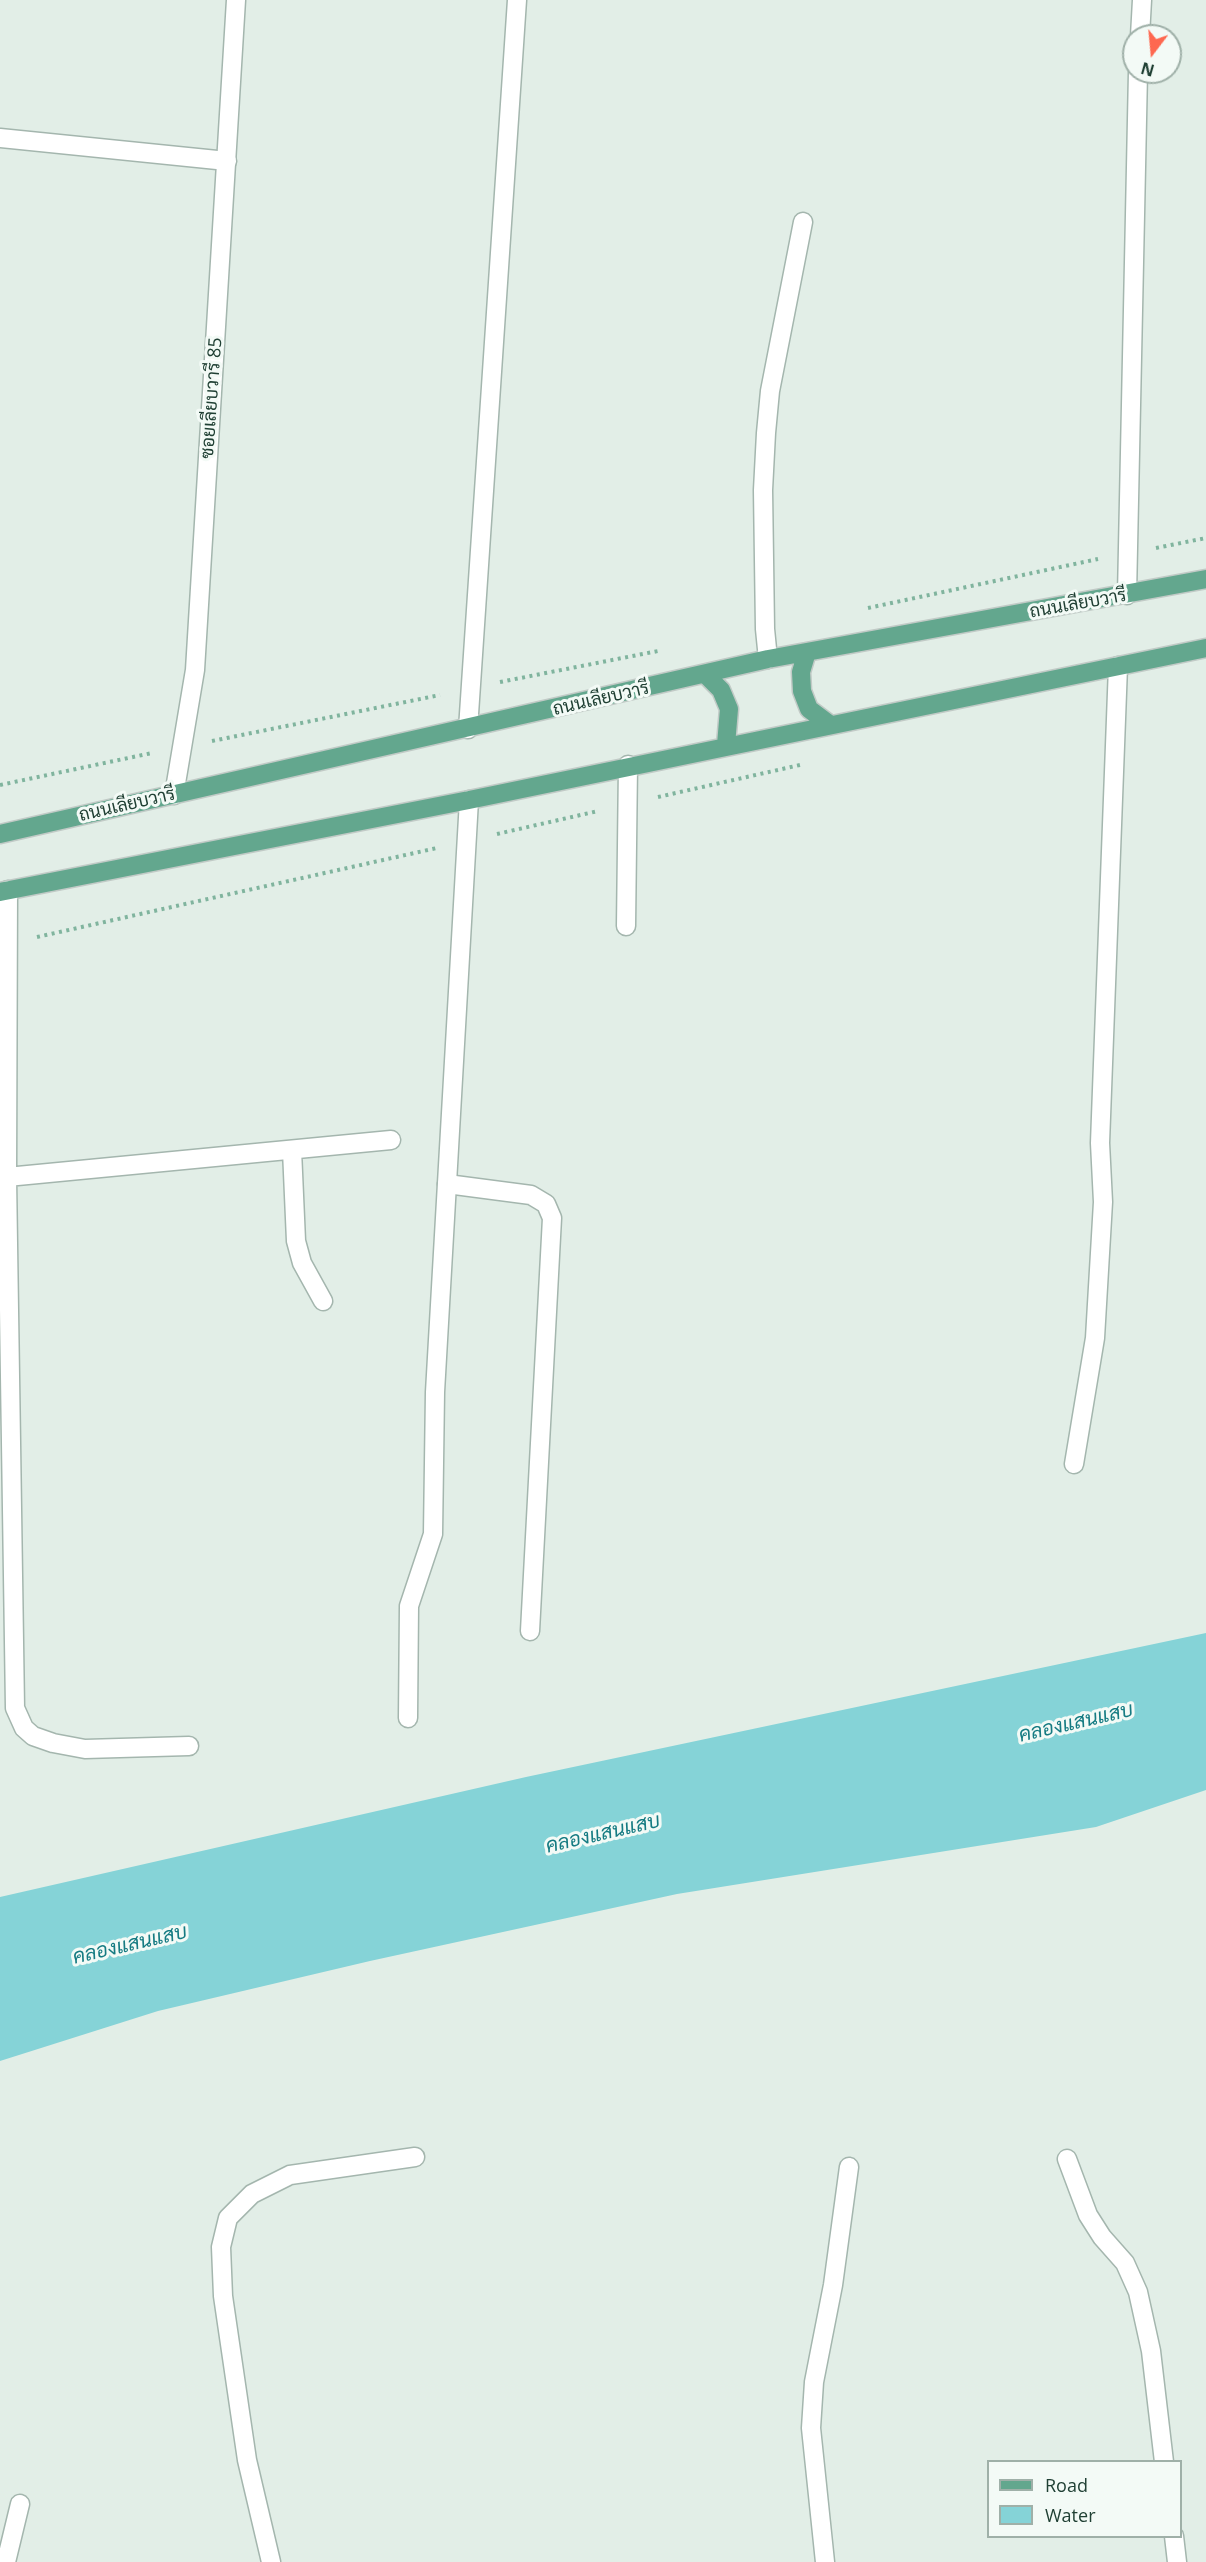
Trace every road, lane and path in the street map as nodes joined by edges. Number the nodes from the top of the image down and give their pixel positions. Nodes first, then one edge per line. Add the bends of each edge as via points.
1 (236, 0) edge
2 (517, 0) edge
3 (1142, 0) edge
4 (1141, 24) edge
5 (1138, 84) edge
6 (0, 138) edge
7 (227, 162) junction
8 (803, 222) dead end
9 (1206, 538) edge
10 (1126, 554) junction
11 (1206, 579) edge
12 (1127, 595) junction
13 (866, 608) dead end
14 (1206, 648) edge
15 (663, 650) dead end
16 (807, 652) junction
17 (768, 659) junction
18 (1118, 666) junction
19 (705, 674) junction
20 (470, 688) junction
21 (829, 724) junction
22 (468, 729) junction
23 (726, 746) junction
24 (182, 747) junction
25 (628, 765) junction
26 (0, 785) edge
27 (174, 795) junction
28 (469, 800) junction
29 (0, 834) edge
30 (4, 891) edge
31 (626, 926) dead end
32 (392, 1140) dead end
33 (291, 1150) junction
34 (7, 1177) junction
35 (447, 1185) junction
36 (323, 1301) dead end
37 (1074, 1464) dead end
38 (530, 1631) dead end
39 (408, 1718) dead end
40 (189, 1746) dead end
41 (415, 2157) dead end
42 (1067, 2159) dead end
43 (849, 2167) dead end
44 (1164, 2460) edge
45 (20, 2504) dead end
46 (1174, 2538) edge
47 (6, 2562) edge
48 (271, 2562) edge
49 (825, 2562) edge
50 (1177, 2562) edge

1 - 7 street, ซอยเลียบวารี 85
2 - 20 street
3 - 4 street
5 - 10 street
6 - 7 street
7 - 24 street, ซอยเลียบวารี 85 via 195,670
8 - 17 street via 770,391 766,433 763,490
9 - 10 path
10 - 12 street
10 - 13 path
11 - 12 main road, ถนนเลียบวารี
12 - 16 main road, ถนนเลียบวารี
14 - 18 main road
15 - 20 path
16 - 17 main road, ถนนเลียบวารี
16 - 21 main road via 801,672 802,692 809,709
17 - 19 main road, ถนนเลียบวารี
18 - 21 main road
18 - 37 street via 1100,1143 1103,1202 1095,1338
19 - 22 main road, ถนนเลียบวารี
19 - 23 main road via 721,690 729,709
20 - 22 street
20 - 24 path
21 - 23 main road
22 - 27 main road, ถนนเลียบวารี
23 - 25 main road
24 - 26 path
24 - 27 street, ซอยเลียบวารี 85
25 - 28 main road
25 - 31 street
27 - 29 main road, ถนนเลียบวารี
28 - 30 main road
28 - 35 street
30 - 34 street
32 - 33 street
33 - 34 street
33 - 36 street via 296,1241 302,1263
34 - 40 street via 15,1708 24,1728 53,1743 85,1749
35 - 38 street via 531,1195 546,1204 552,1218
35 - 39 street via 435,1392 434,1534 409,1606
41 - 48 street via 291,2175 252,2194 228,2218 221,2247 223,2296 247,2460
42 - 44 street via 1088,2215 1125,2263 1138,2292 1151,2351
43 - 49 street via 833,2285 814,2382 811,2427
45 - 47 street
46 - 50 street

